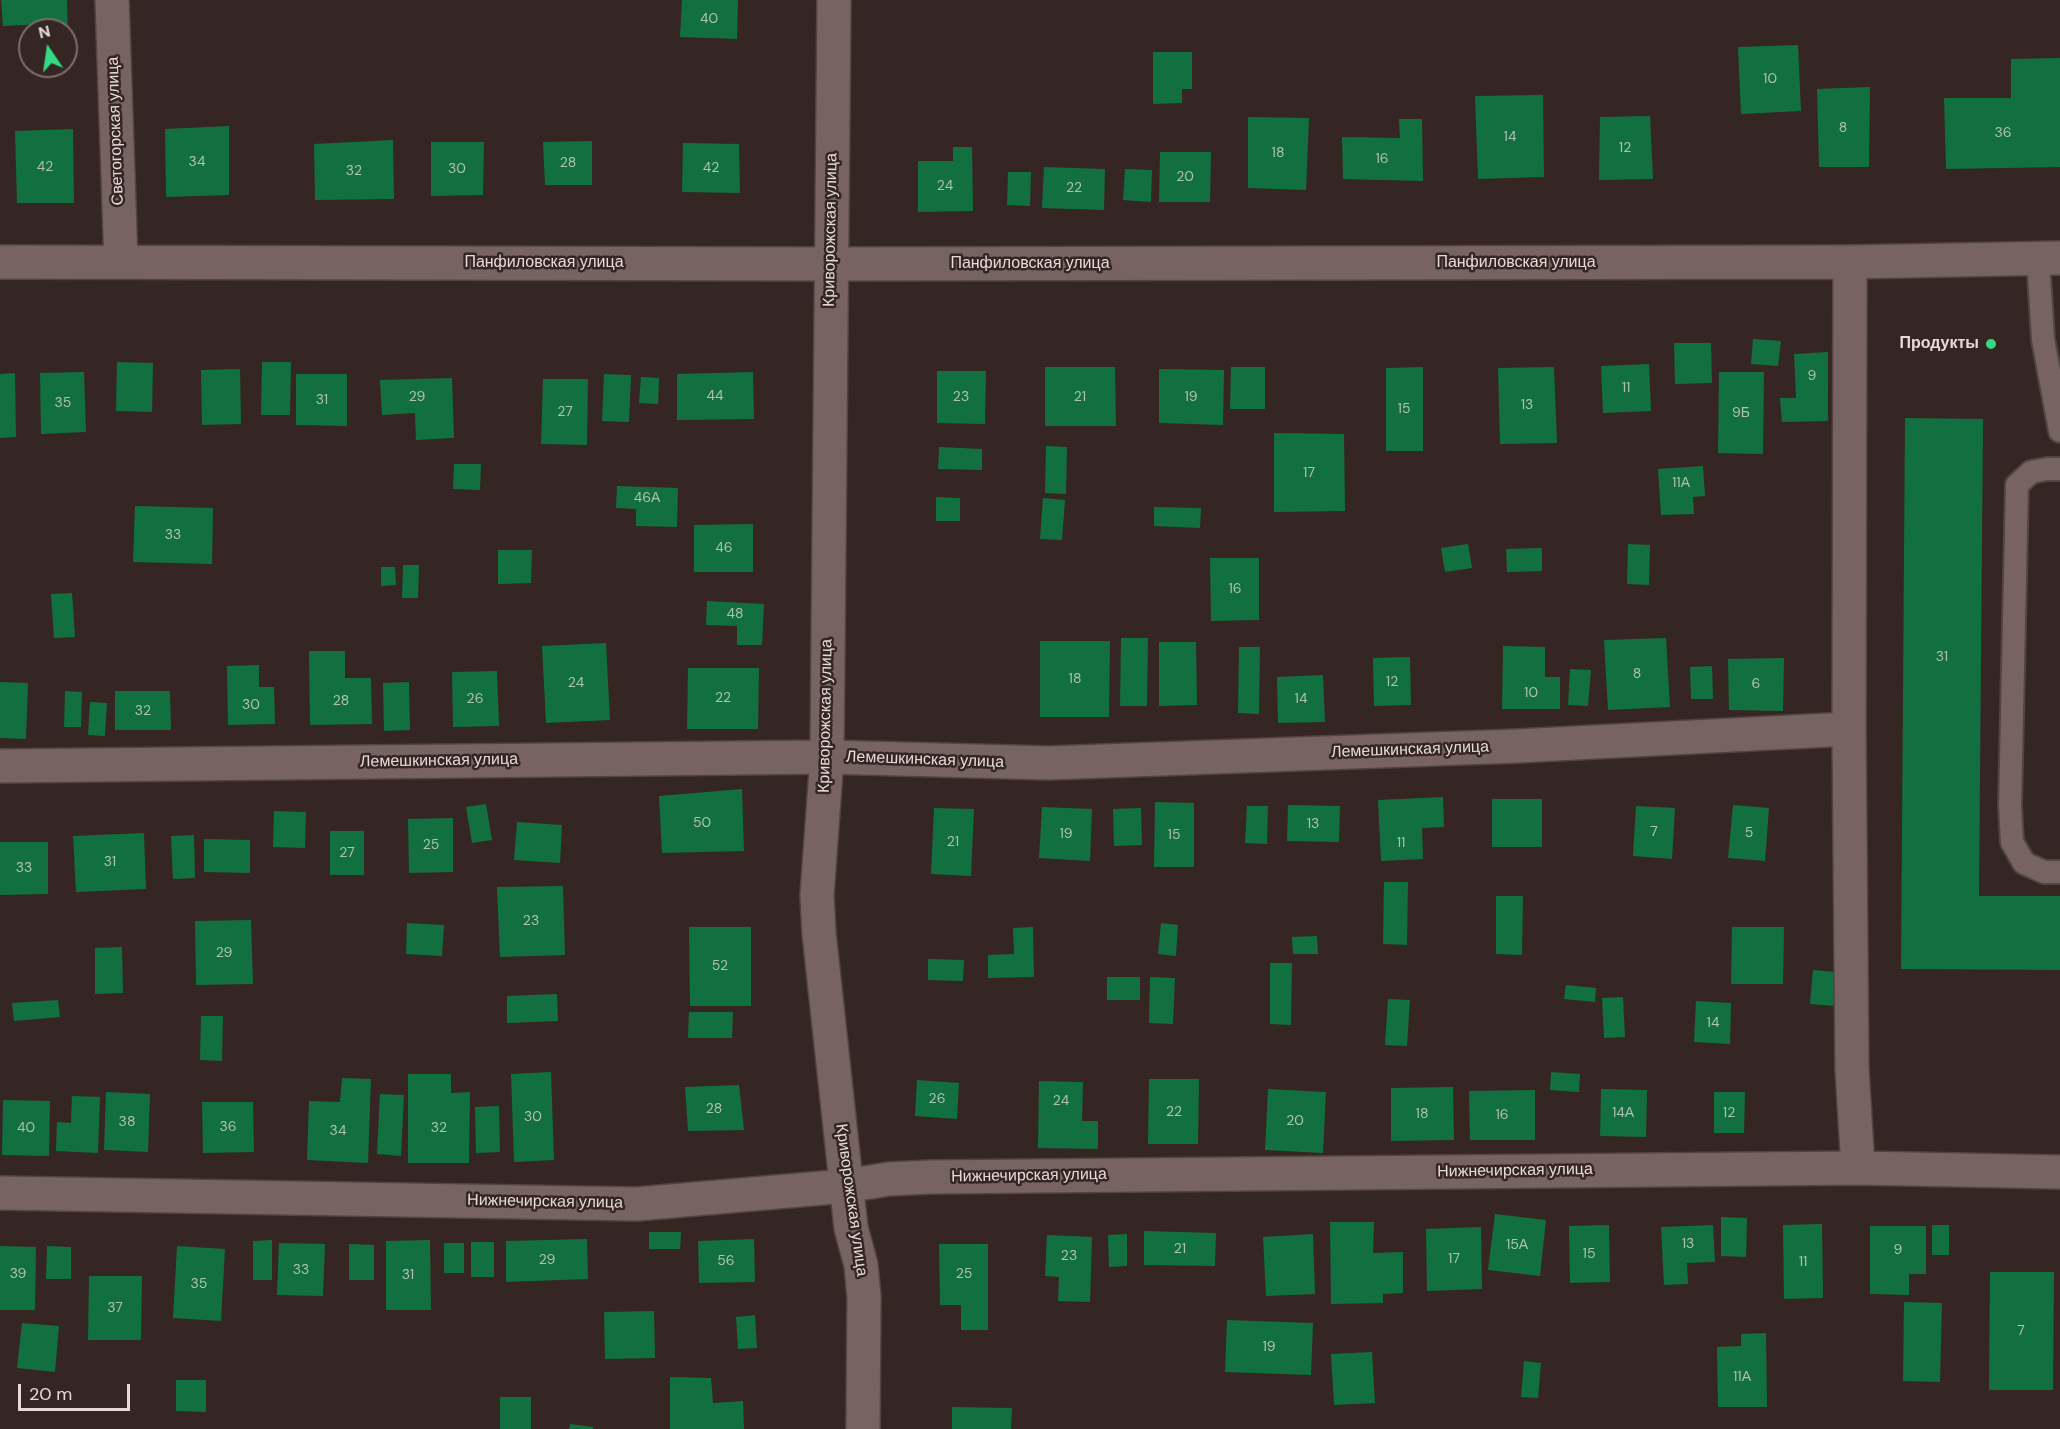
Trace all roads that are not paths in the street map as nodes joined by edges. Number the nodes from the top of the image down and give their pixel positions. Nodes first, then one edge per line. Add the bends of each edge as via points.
1 (112, 0) edge
2 (834, 0) edge
3 (2049, 258) edge
4 (0, 262) edge
5 (121, 262) junction
6 (1850, 262) junction
7 (830, 264) junction
8 (2060, 430) edge
9 (2060, 469) edge
10 (1848, 729) junction
11 (827, 757) junction
12 (0, 766) edge
13 (2060, 872) edge
14 (1858, 1168) junction
15 (2060, 1172) edge
16 (846, 1186) junction
17 (0, 1192) edge
18 (863, 1429) edge

1 - 5 street, Светогорская улица
2 - 7 street, Криворожская улица
3 - 6 street, Панфиловская улица
3 - 8 lane via 2043,339
4 - 5 street, Панфиловская улица
5 - 7 street, Панфиловская улица
6 - 7 street, Панфиловская улица
6 - 10 street
7 - 11 street, Криворожская улица
9 - 13 lane via 2031,472 2017,485 2010,806 2012,842 2024,863 2044,872
10 - 11 street, Лемешкинская улица via 1049,764
10 - 14 street via 1852,1069
11 - 12 street, Лемешкинская улица
11 - 16 street, Криворожская улица via 817,895
14 - 15 street, Нижнечирская улица
14 - 16 street, Нижнечирская улица via 931,1177
16 - 17 street, Нижнечирская улица via 637,1204
16 - 18 street, Криворожская улица via 864,1297

